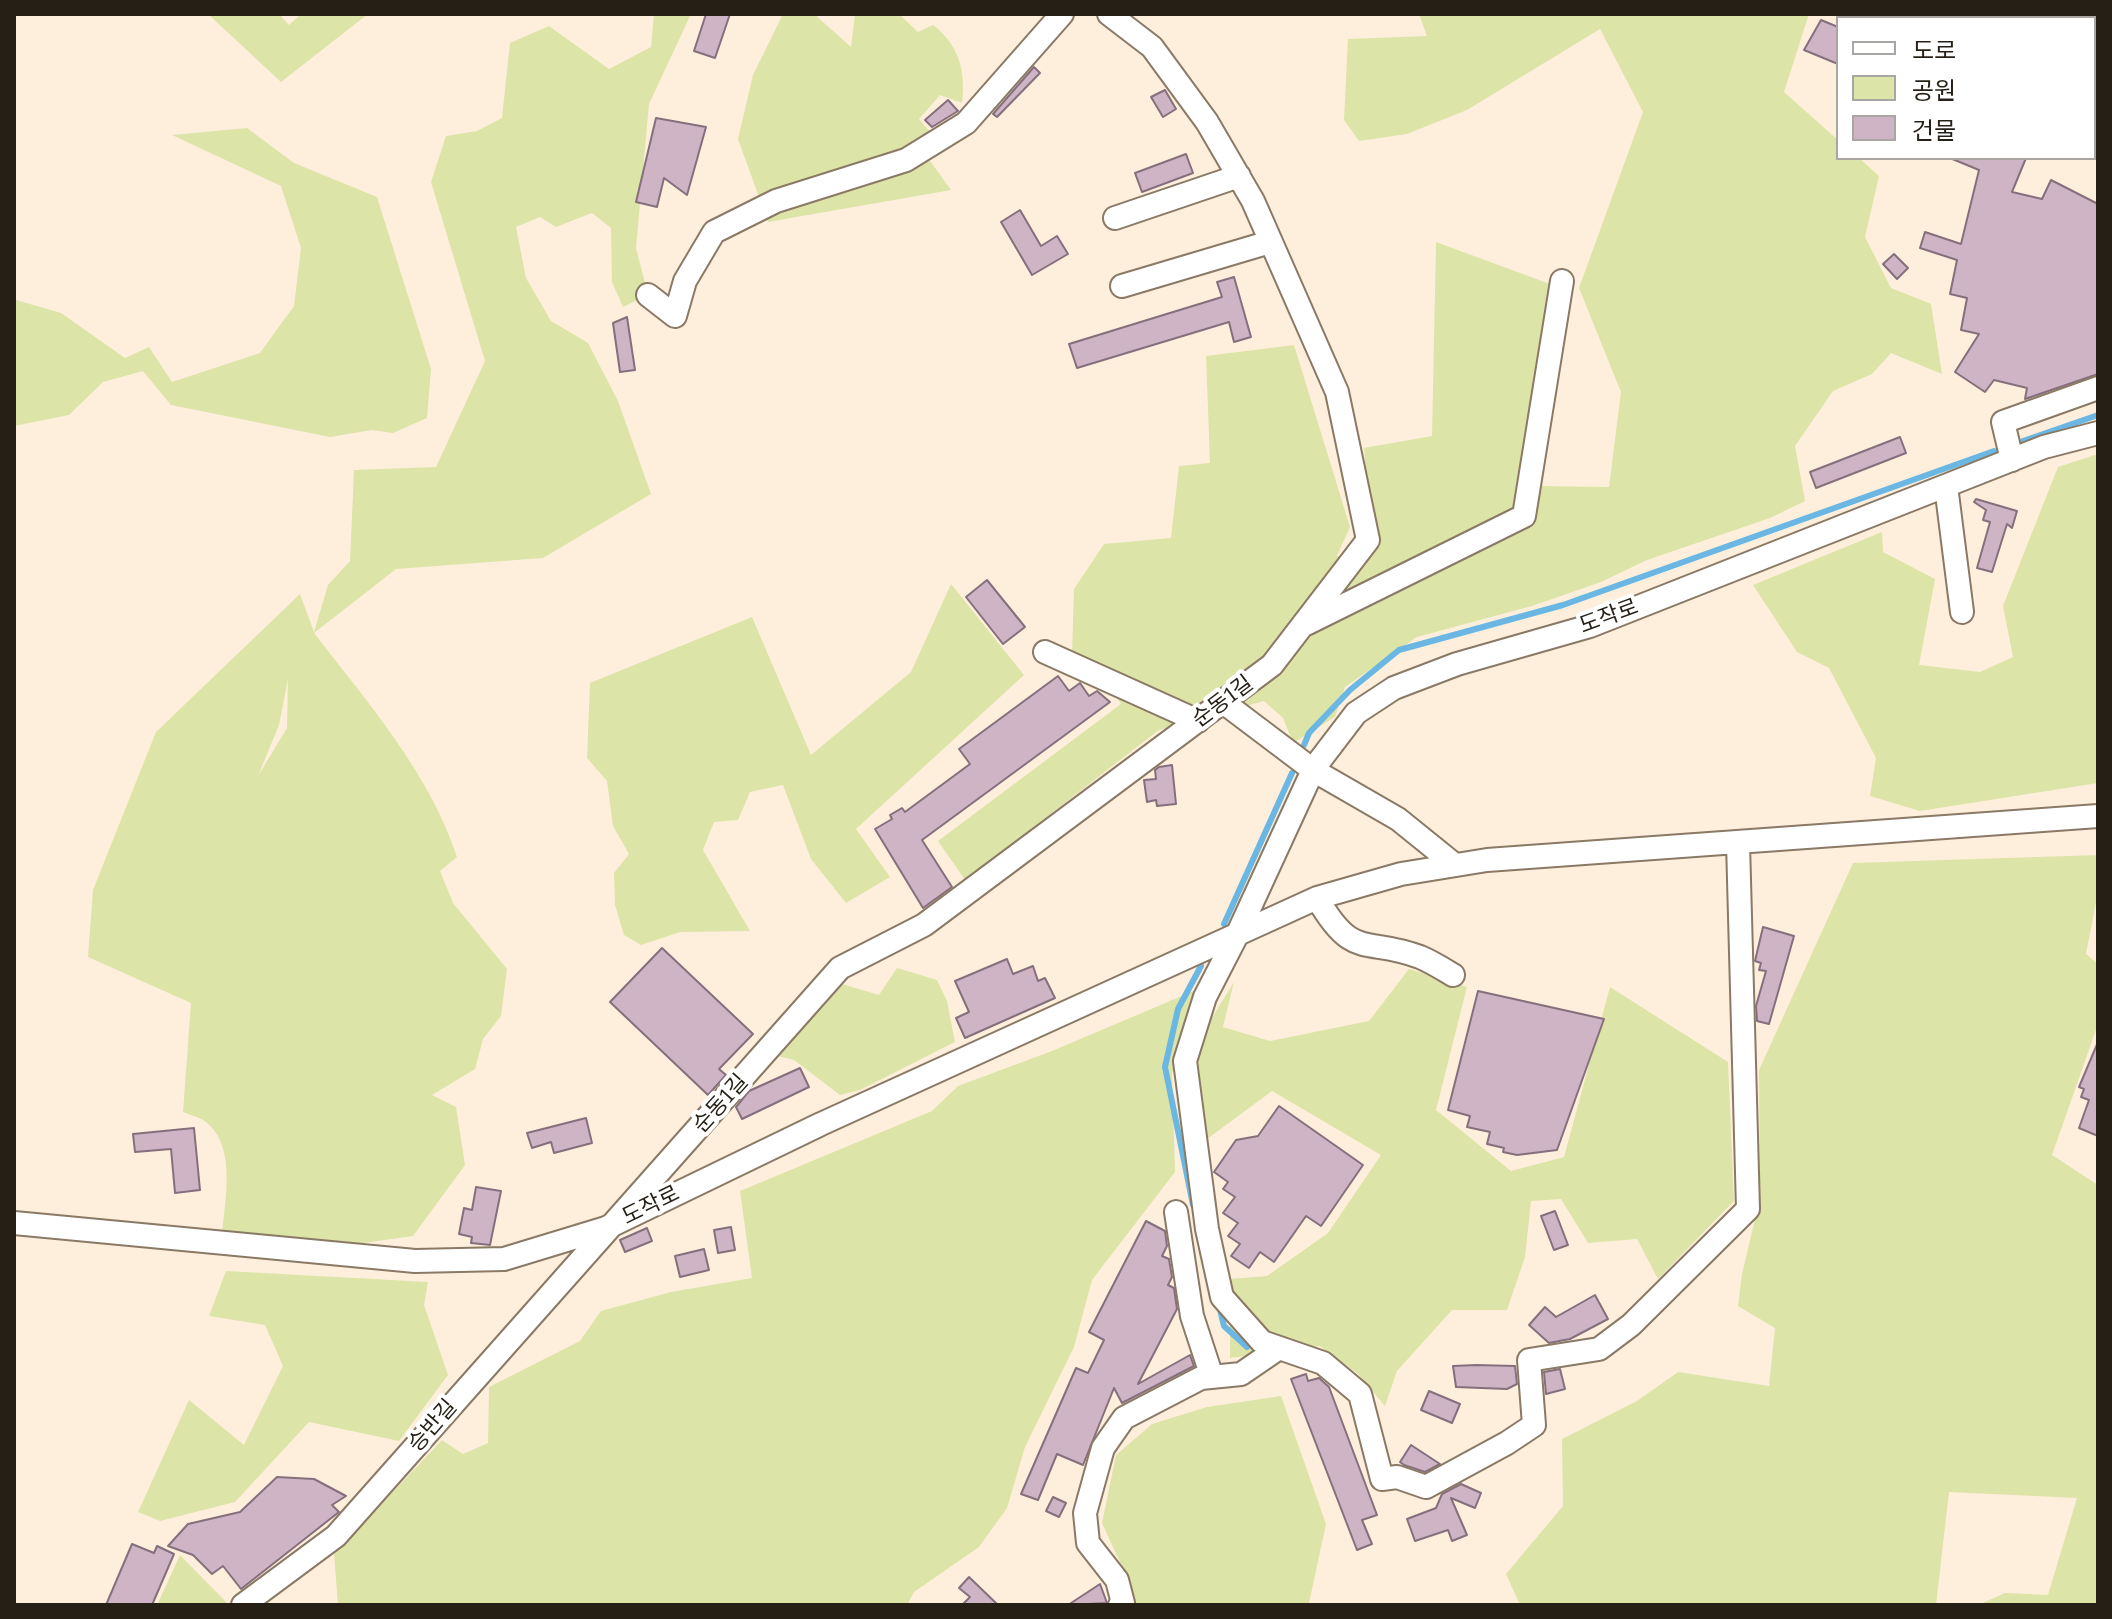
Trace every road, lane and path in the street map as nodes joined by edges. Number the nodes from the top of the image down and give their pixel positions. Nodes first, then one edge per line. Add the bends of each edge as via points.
1 (1062, 14) edge
2 (1109, 14) edge
3 (1239, 176) junction
4 (1115, 218) dead end
5 (1270, 242) junction
6 (1562, 281) dead end
7 (1122, 286) dead end
8 (648, 295) dead end
9 (2098, 388) edge
10 (2098, 433) edge
11 (2012, 460) junction
12 (1946, 486) junction
13 (1962, 612) dead end
14 (1301, 626) junction
15 (1045, 652) dead end
16 (1223, 702) junction
17 (1198, 721) junction
18 (1313, 770) junction
19 (2098, 816) edge
20 (1738, 843) junction
21 (1455, 865) junction
22 (1317, 898) junction
23 (1238, 933) junction
24 (1453, 975) dead end
25 (1176, 1212) dead end
26 (14, 1223) edge
27 (606, 1228) junction
28 (1279, 1348) junction
29 (1212, 1377) junction
30 (243, 1605) edge
31 (1120, 1605) edge

1 - 8 street via 966,123 906,160 776,201 714,232 685,281 675,316
2 - 3 street, 순동1길 via 1152,47
3 - 4 street
3 - 5 street, 순동1길
5 - 7 street
5 - 14 street, 순동1길 via 1337,392 1368,540
6 - 14 street via 1524,516
9 - 11 street via 2003,422
10 - 11 street, 도작로
11 - 12 street, 도작로
12 - 13 street
12 - 18 street, 도작로 via 1590,626 1394,688 1356,713
14 - 16 street, 순동1길 via 1272,665
15 - 17 street
16 - 17 street, 순동1길
16 - 18 street
17 - 27 street, 순동1길 via 924,925 840,968
18 - 21 street via 1398,819
18 - 23 street, 도작로
19 - 20 street, 도작로
20 - 21 street, 도작로
20 - 28 street via 1748,1209 1631,1325 1599,1349 1529,1360 1534,1425 1426,1487 1397,1477 1382,1479 1360,1394 1323,1363
21 - 22 street, 도작로
22 - 23 street, 도작로
22 - 24 street via 1332,924 1360,946 1419,956
23 - 27 street, 도작로
23 - 28 street via 1205,997 1185,1061 1222,1297 1262,1342
25 - 29 street via 1192,1316
26 - 27 street, 도작로 via 415,1261 504,1259
27 - 30 street, 승반길 via 336,1536
28 - 29 street via 1241,1374
29 - 31 street via 1124,1418 1103,1448 1085,1513 1088,1543 1117,1580

